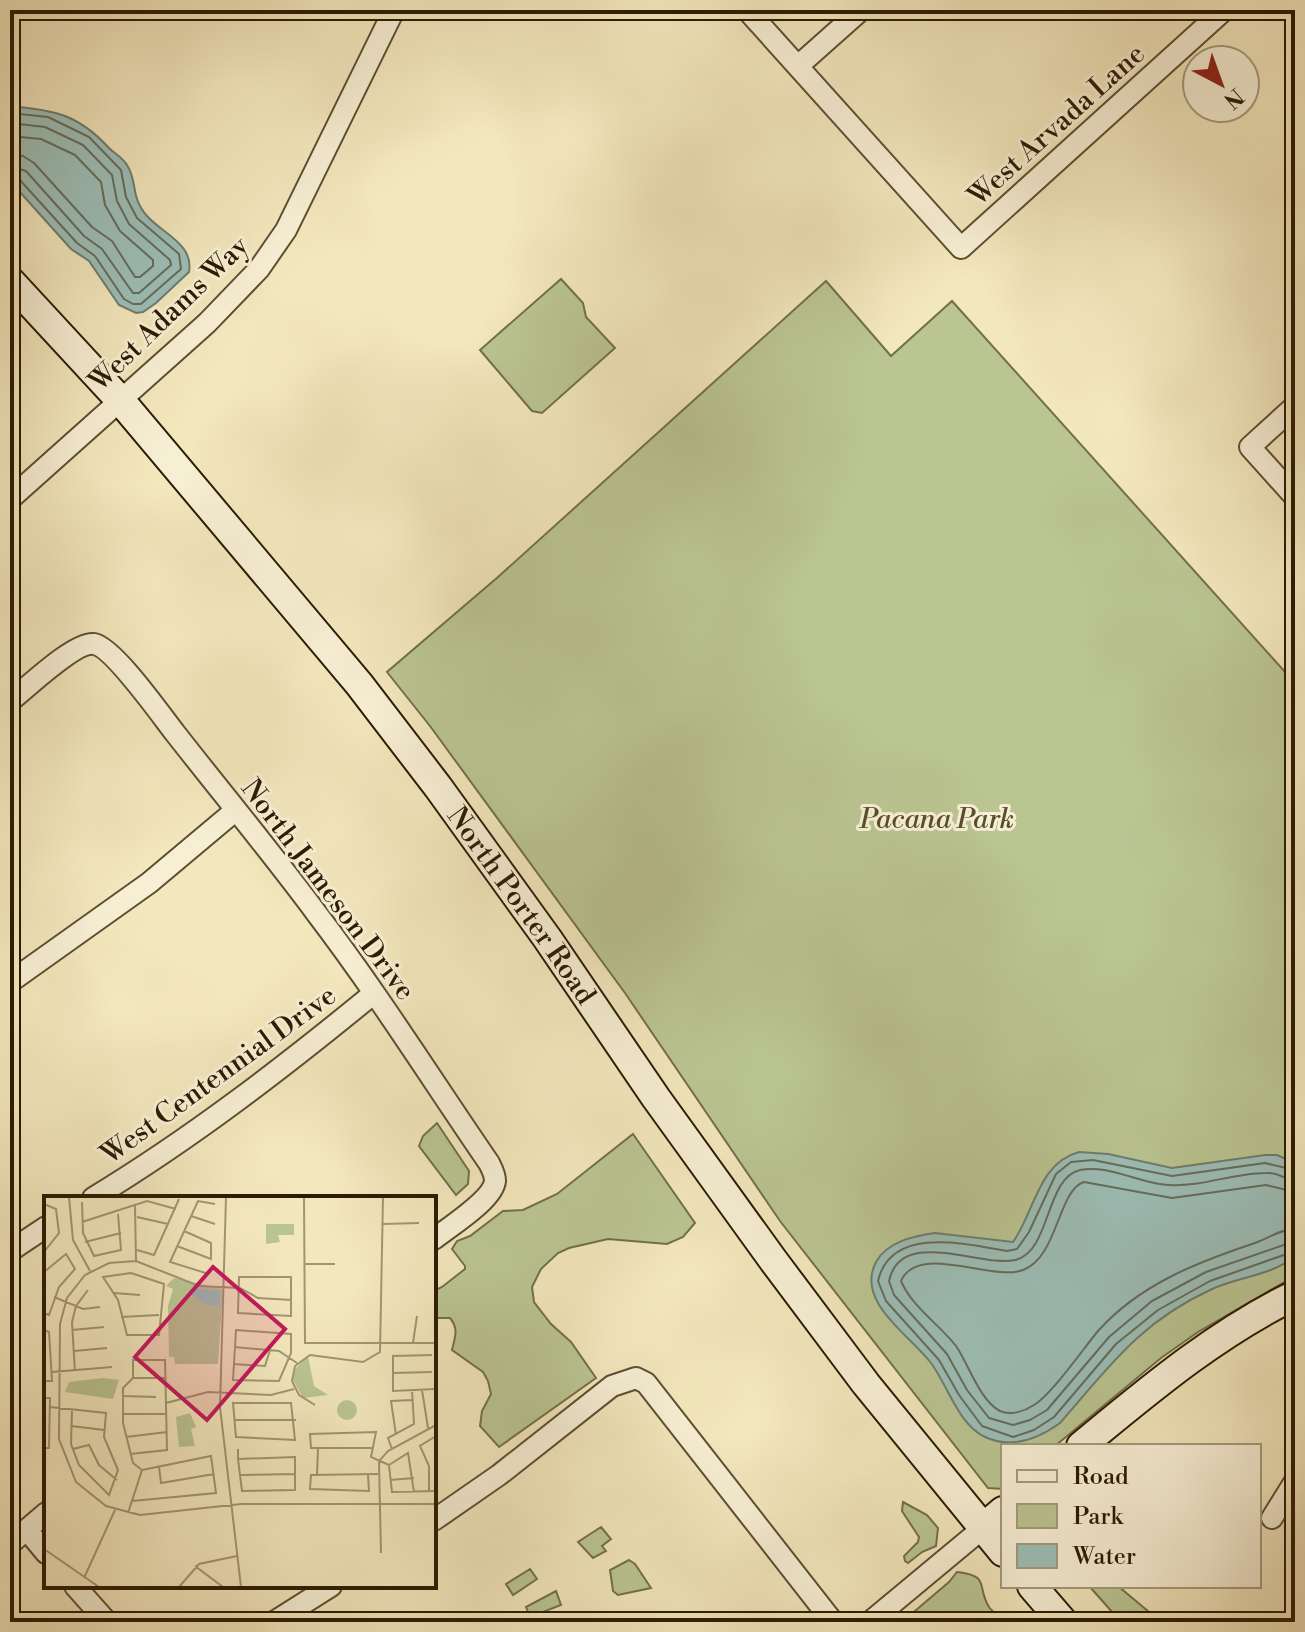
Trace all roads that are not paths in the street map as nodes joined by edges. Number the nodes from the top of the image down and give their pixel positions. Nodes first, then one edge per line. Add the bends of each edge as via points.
1 (394, 10) edge
2 (747, 10) edge
3 (861, 10) edge
4 (1224, 10) edge
5 (798, 66) junction
6 (10, 281) edge
7 (120, 400) junction
8 (1295, 406) edge
9 (1295, 497) edge
10 (10, 499) edge
11 (10, 701) edge
12 (236, 810) junction
13 (10, 982) edge
14 (373, 994) junction
15 (96, 1196) edge
16 (44, 1228) edge
17 (436, 1237) edge
18 (10, 1251) edge
19 (1295, 1295) edge
20 (1083, 1444) edge
21 (1295, 1481) edge
22 (44, 1515) edge
23 (1272, 1518) dead end
24 (436, 1519) edge
25 (993, 1520) edge
26 (27, 1530) junction
27 (10, 1544) edge
28 (1001, 1546) edge
29 (44, 1551) edge
30 (77, 1588) edge
31 (328, 1588) edge
32 (1034, 1588) edge
33 (107, 1622) edge
34 (274, 1622) edge
35 (833, 1622) edge
36 (870, 1622) edge
37 (1063, 1622) edge

1 - 7 street, West Adams Way via 268,258
2 - 5 street
3 - 5 street
4 - 5 street, West Arvada Lane via 961,248
6 - 7 street, North Porter Road
7 - 10 street, West Adams Way
7 - 25 street, North Porter Road via 359,684 438,787 866,1384
8 - 9 street via 1250,447
11 - 12 street, North Jameson Drive via 71,651 93,644 112,656
12 - 13 street via 149,883
12 - 14 street, North Jameson Drive
14 - 15 street, West Centennial Drive via 206,1124
14 - 17 street, North Jameson Drive via 494,1174 495,1185 479,1204
16 - 18 street
19 - 20 street via 1173,1370
21 - 23 street
22 - 26 street
24 - 35 street via 612,1386 636,1378 646,1383
25 - 28 street, North Porter Road
25 - 36 street
26 - 27 street
26 - 29 street
30 - 33 street
31 - 34 street
32 - 37 street

